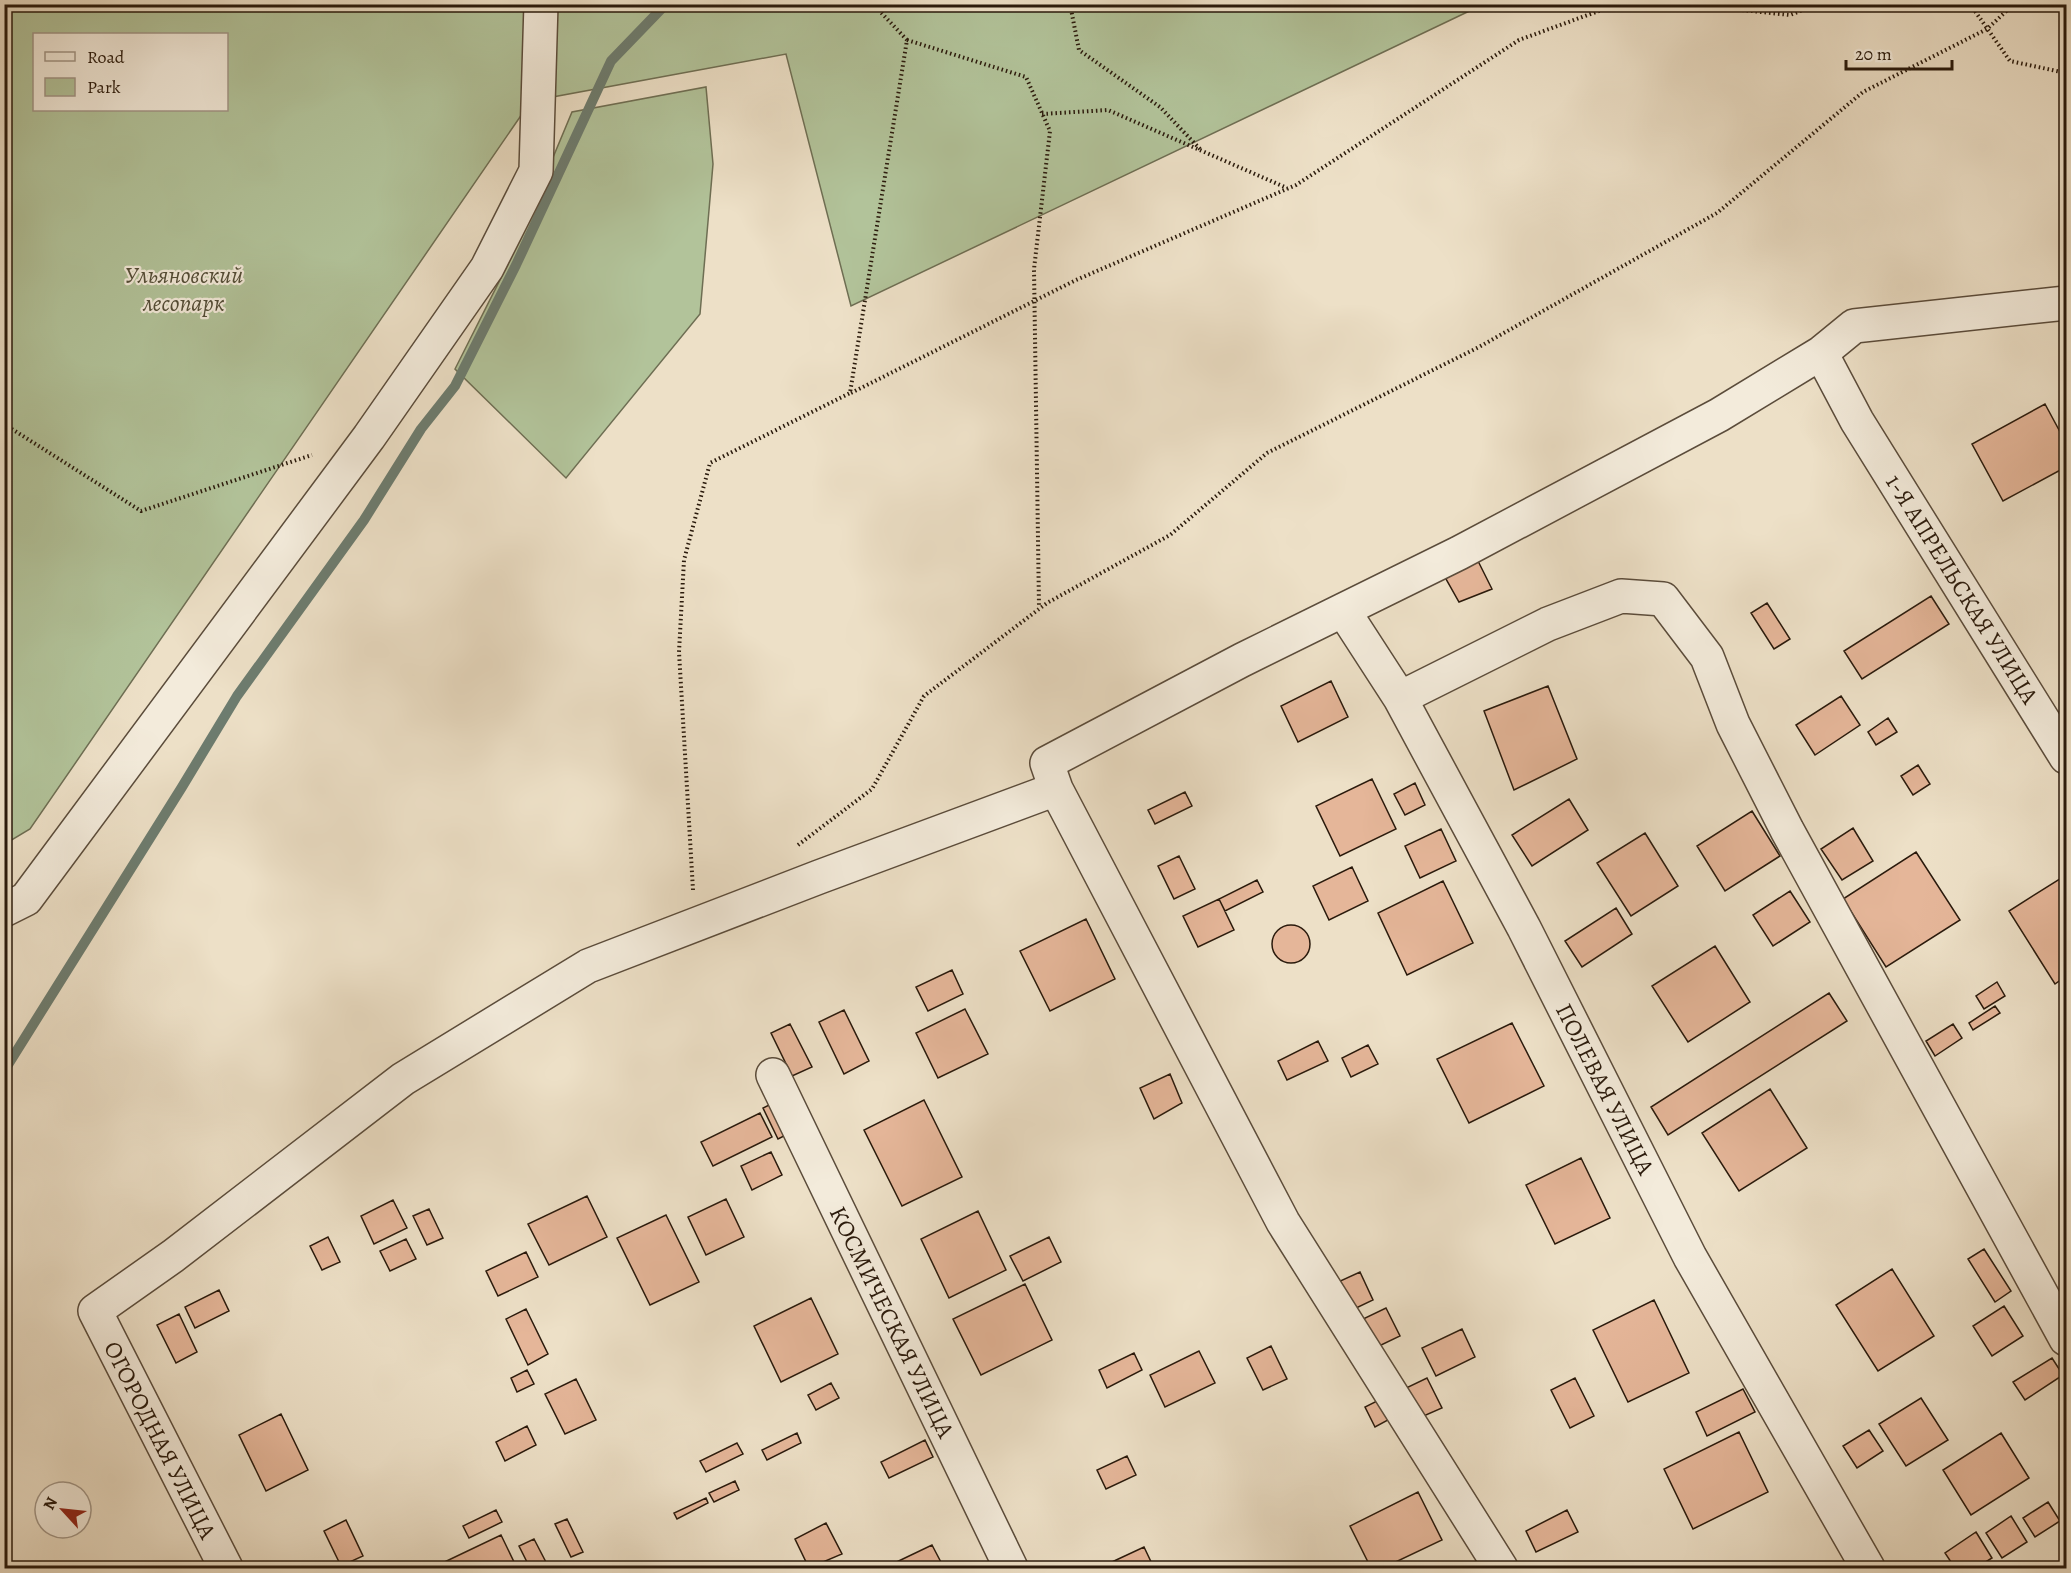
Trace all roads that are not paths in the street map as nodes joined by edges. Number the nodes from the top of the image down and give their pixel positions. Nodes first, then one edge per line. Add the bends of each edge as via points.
1 (541, 4) edge
2 (2067, 303) edge
3 (1821, 353) junction
4 (1343, 610) junction
5 (1400, 698) junction
6 (2067, 756) edge
7 (1056, 789) junction
8 (4, 910) edge
9 (773, 1075) dead end
10 (2067, 1339) edge
11 (226, 1569) edge
12 (1011, 1569) edge
13 (1501, 1569) edge
14 (1868, 1569) edge

1 - 8 street via 536,171 487,268 369,437 26,900
2 - 3 street via 1854,326
3 - 4 street via 1719,415
3 - 6 street, 1-Я АПРЕЛЬСКАЯ УЛИЦА via 1857,421
4 - 5 street, ПОЛЕВАЯ УЛИЦА
4 - 7 street via 1047,763
5 - 10 street via 1548,624 1621,596 1663,599 1707,657 1733,724 1787,830
5 - 14 street, ПОЛЕВАЯ УЛИЦА via 1524,928 1690,1257
7 - 11 street, ОГОРОДНАЯ УЛИЦА via 588,966 403,1079 95,1311
7 - 13 street via 1283,1222
9 - 12 street, КОСМИЧЕСКАЯ УЛИЦА

